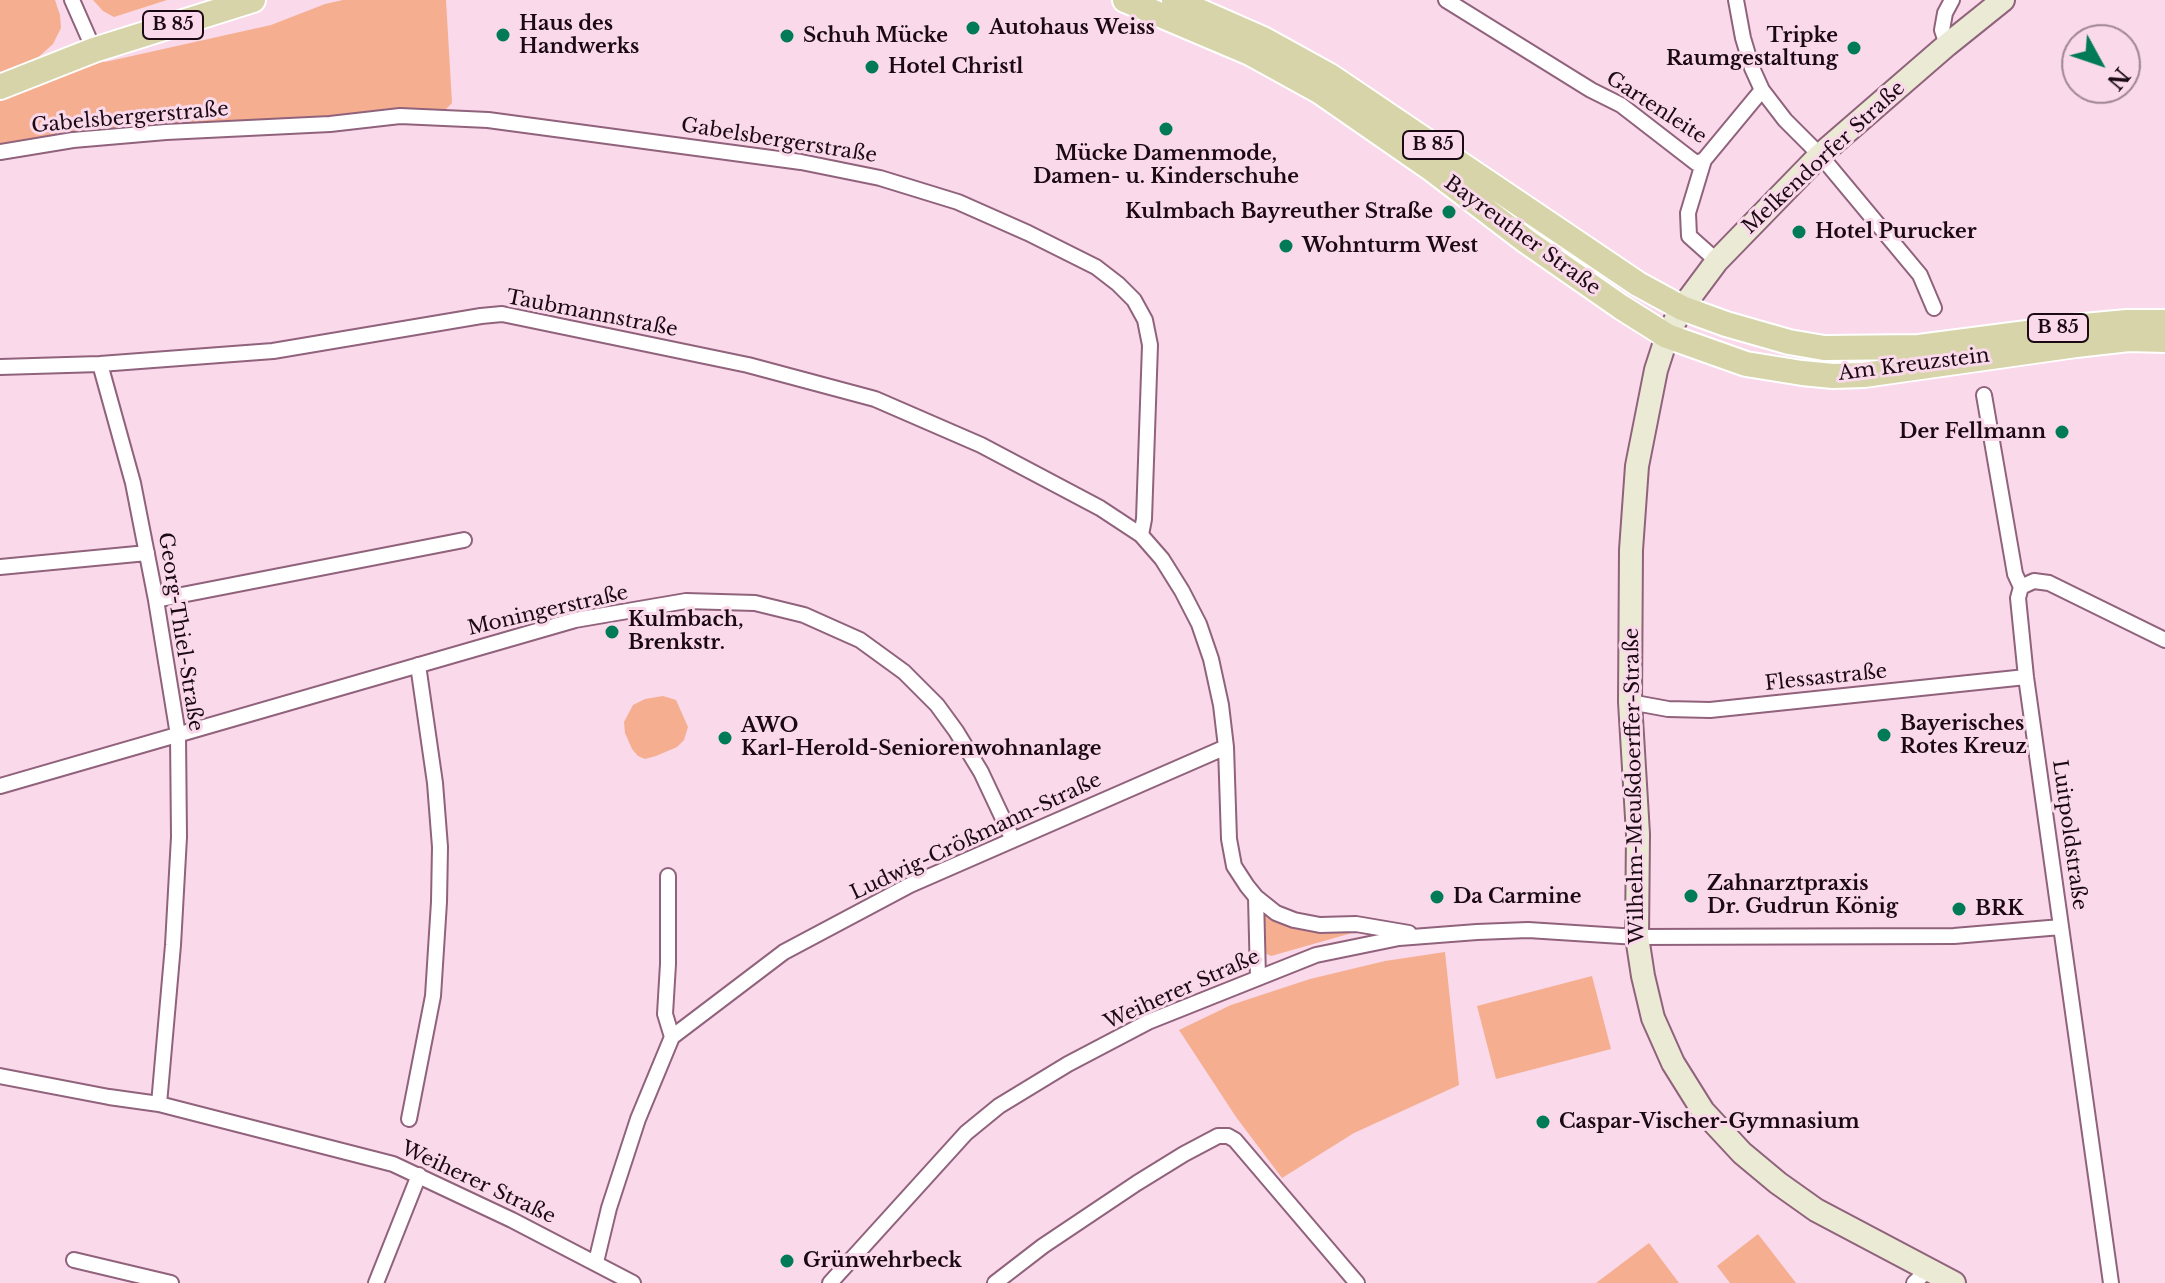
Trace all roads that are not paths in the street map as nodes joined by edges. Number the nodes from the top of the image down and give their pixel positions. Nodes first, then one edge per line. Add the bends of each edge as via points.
1 (72, 0) edge
2 (253, 0) edge
3 (1125, 0) edge
4 (1174, 0) edge
5 (1446, 0) edge
6 (1736, 0) edge
7 (1952, 0) edge
8 (2003, 0) edge
9 (1947, 45) junction
10 (94, 50) junction
11 (0, 87) edge
12 (1762, 90) junction
13 (0, 152) edge
14 (1820, 155) junction
15 (1704, 160) junction
16 (1717, 261) junction
17 (1682, 308) junction
18 (1934, 308) dead end
19 (2165, 322) edge
20 (1667, 336) junction
21 (2165, 340) edge
22 (100, 364) junction
23 (0, 367) edge
24 (1984, 395) dead end
25 (1141, 535) junction
26 (464, 540) dead end
27 (147, 553) junction
28 (0, 567) edge
29 (2021, 587) junction
30 (156, 600) junction
31 (2165, 640) edge
32 (418, 665) junction
33 (2026, 677) junction
34 (1630, 702) junction
35 (178, 735) junction
36 (1226, 747) junction
37 (0, 786) edge
38 (1013, 840) junction
39 (668, 876) dead end
40 (1256, 897) junction
41 (2061, 927) junction
42 (1425, 936) junction
43 (1637, 937) junction
44 (1258, 978) junction
45 (672, 1037) junction
46 (0, 1076) edge
47 (159, 1104) junction
48 (409, 1119) dead end
49 (419, 1175) junction
50 (74, 1260) dead end
51 (596, 1262) junction
52 (1921, 1276) edge
53 (171, 1283) edge
54 (376, 1283) edge
55 (633, 1283) edge
56 (830, 1283) edge
57 (995, 1283) edge
58 (1357, 1283) edge
59 (1954, 1283) edge
60 (2111, 1283) edge

1 - 10 street
2 - 10 main road, B 85
3 - 20 main road, Bayreuther Straße / B 85 via 1250,53 1319,91
4 - 17 main road, Bayreuther Straße / B 85 via 1330,76 1638,284
5 - 15 street, Gartenleite via 1621,105 1696,163
6 - 12 street
7 - 9 street via 1942,30
8 - 9 street, Melkendorfer Straße
9 - 14 street, Melkendorfer Straße
10 - 11 main road, B 85
12 - 14 street
12 - 15 street
13 - 25 street, Gabelsbergerstraße via 73,140 400,116 488,120 801,162 958,202 1096,267 1134,300 1145,320 1150,345
14 - 16 street, Melkendorfer Straße
14 - 18 street via 1920,275
15 - 16 street, Gartenleite via 1688,213 1689,236
16 - 17 street, Melkendorfer Straße
17 - 19 main road, Am Kreuzstein / B 85 via 1824,348 1919,347 2073,327
17 - 20 street, Melkendorfer Straße
20 - 21 main road, Am Kreuzstein / B 85 via 1746,364 1833,376 2129,339
20 - 34 street, Wilhelm-Meußdoerffer-Straße via 1634,493
22 - 23 street, Taubmannstraße
22 - 25 street, Taubmannstraße via 273,351 502,314 748,365 875,399 981,445
22 - 27 street, Georg-Thiel-Straße
24 - 29 street, Luitpoldstraße
25 - 36 street via 1162,559 1199,624 1218,690
26 - 30 street
27 - 28 street
27 - 30 street, Georg-Thiel-Straße
29 - 31 street via 2034,581 2049,583
29 - 33 street, Luitpoldstraße
30 - 35 street, Georg-Thiel-Straße
32 - 35 street, Moningerstraße
32 - 38 street, Moningerstraße via 575,620 686,601 755,603 804,615 860,640 937,705 981,772
32 - 48 street via 434,777 440,875 433,996
33 - 34 street, Flessastraße via 1710,710
33 - 41 street, Luitpoldstraße
34 - 43 street, Wilhelm-Meußdoerffer-Straße via 1638,834
35 - 37 street, Moningerstraße
35 - 47 street, Georg-Thiel-Straße via 178,852
36 - 38 street, Ludwig-Crößmann-Straße
36 - 40 street via 1234,866
38 - 45 street, Ludwig-Crößmann-Straße via 910,885 784,952
39 - 45 street via 665,1014
40 - 42 street via 1294,920
40 - 44 street
41 - 43 street, Weiherer Straße via 1954,936
41 - 60 street, Luitpoldstraße
42 - 43 street, Weiherer Straße via 1528,930
42 - 44 street, Weiherer Straße via 1316,955
43 - 52 street, Wilhelm-Meußdoerffer-Straße via 1653,1018 1703,1111 1742,1153 1803,1201
44 - 56 street, Weiherer Straße via 1148,1022 999,1106 966,1133
45 - 51 street via 638,1119
46 - 47 street, Weiherer Straße
47 - 49 street, Weiherer Straße via 332,1147
49 - 51 street, Weiherer Straße
49 - 54 street
50 - 53 street
51 - 55 street, Weiherer Straße
52 - 59 street, Wilhelm-Meußdoerffer-Straße
57 - 58 street via 1137,1183 1218,1136 1235,1140

